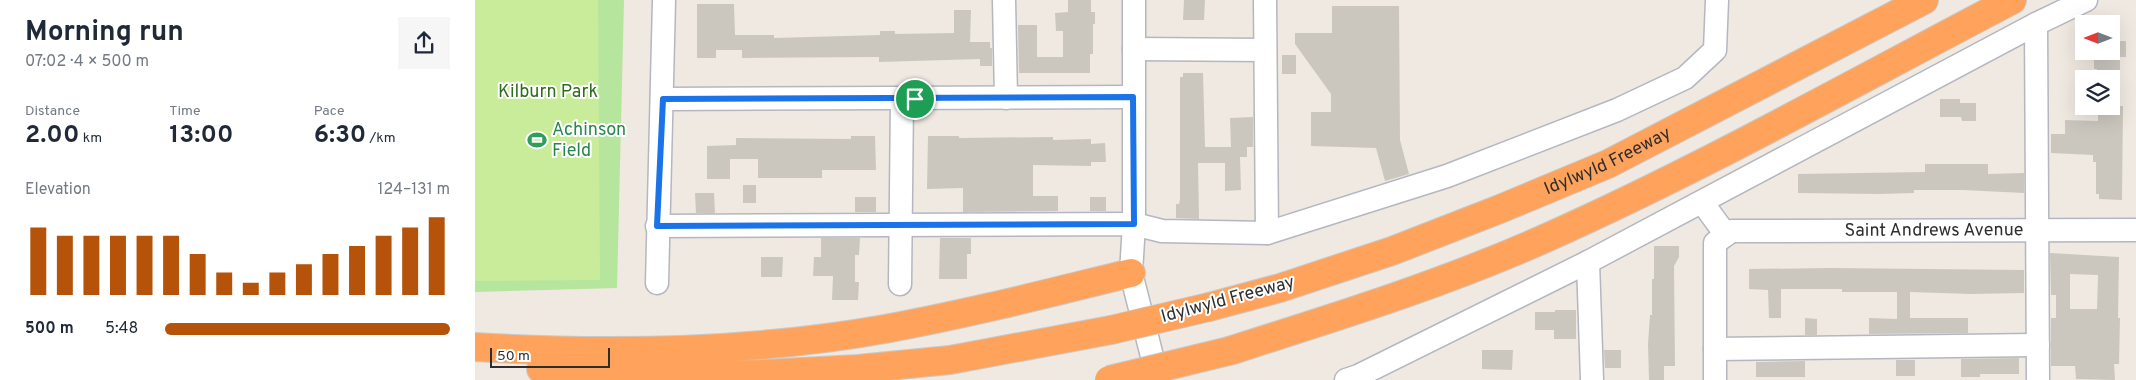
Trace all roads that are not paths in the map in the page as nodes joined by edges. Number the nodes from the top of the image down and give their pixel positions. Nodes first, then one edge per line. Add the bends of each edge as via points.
1 (664, 0) edge
2 (1004, 0) edge
3 (1134, 0) edge
4 (1265, 0) edge
5 (1717, 0) edge
6 (1924, 0) edge
7 (2011, 0) edge
8 (2085, 0) edge
9 (2036, 24) junction
10 (1134, 49) junction
11 (1265, 50) junction
12 (1133, 97) junction
13 (1006, 98) junction
14 (663, 99) junction
15 (902, 99) junction
16 (1702, 202) junction
17 (1134, 224) junction
18 (657, 226) junction
19 (901, 226) junction
20 (2039, 230) junction
21 (2136, 230) edge
22 (1267, 233) junction
23 (1728, 233) junction
24 (1589, 262) junction
25 (1131, 273) junction
26 (657, 283) dead end
27 (901, 284) dead end
28 (2038, 345) junction
29 (475, 347) edge
30 (1715, 349) junction
31 (475, 364) edge
32 (1109, 380) edge
33 (1158, 380) edge
34 (1346, 380) edge
35 (1592, 380) edge
36 (1715, 380) edge
37 (2038, 380) edge

1 - 14 street
2 - 13 street
3 - 10 street
4 - 11 street
5 - 22 street via 1715,50 1685,78 1617,110 1447,176
6 - 31 highway, Idylwyld Freeway, bridge via 1608,164 1392,251 1280,288 1209,307 1111,330 949,360 771,374 663,375
7 - 32 highway, bridge via 1652,189 1544,239 1391,300 1229,351
8 - 9 street
9 - 16 street
9 - 20 street
10 - 11 street
10 - 12 street
11 - 22 street
12 - 13 street
12 - 17 street
13 - 15 street
14 - 15 street
14 - 18 street
15 - 19 street
16 - 23 street
16 - 24 street
17 - 19 street
17 - 22 street via 1162,231
17 - 25 street
18 - 19 street
18 - 26 street
19 - 27 street
20 - 21 street, Saint Andrews Avenue
20 - 23 street, Saint Andrews Avenue
20 - 28 street
23 - 30 street via 1715,243
24 - 34 street
24 - 35 street
25 - 29 highway via 999,306 903,325 771,344 550,352
25 - 33 street
28 - 30 street
28 - 37 street
30 - 36 street

